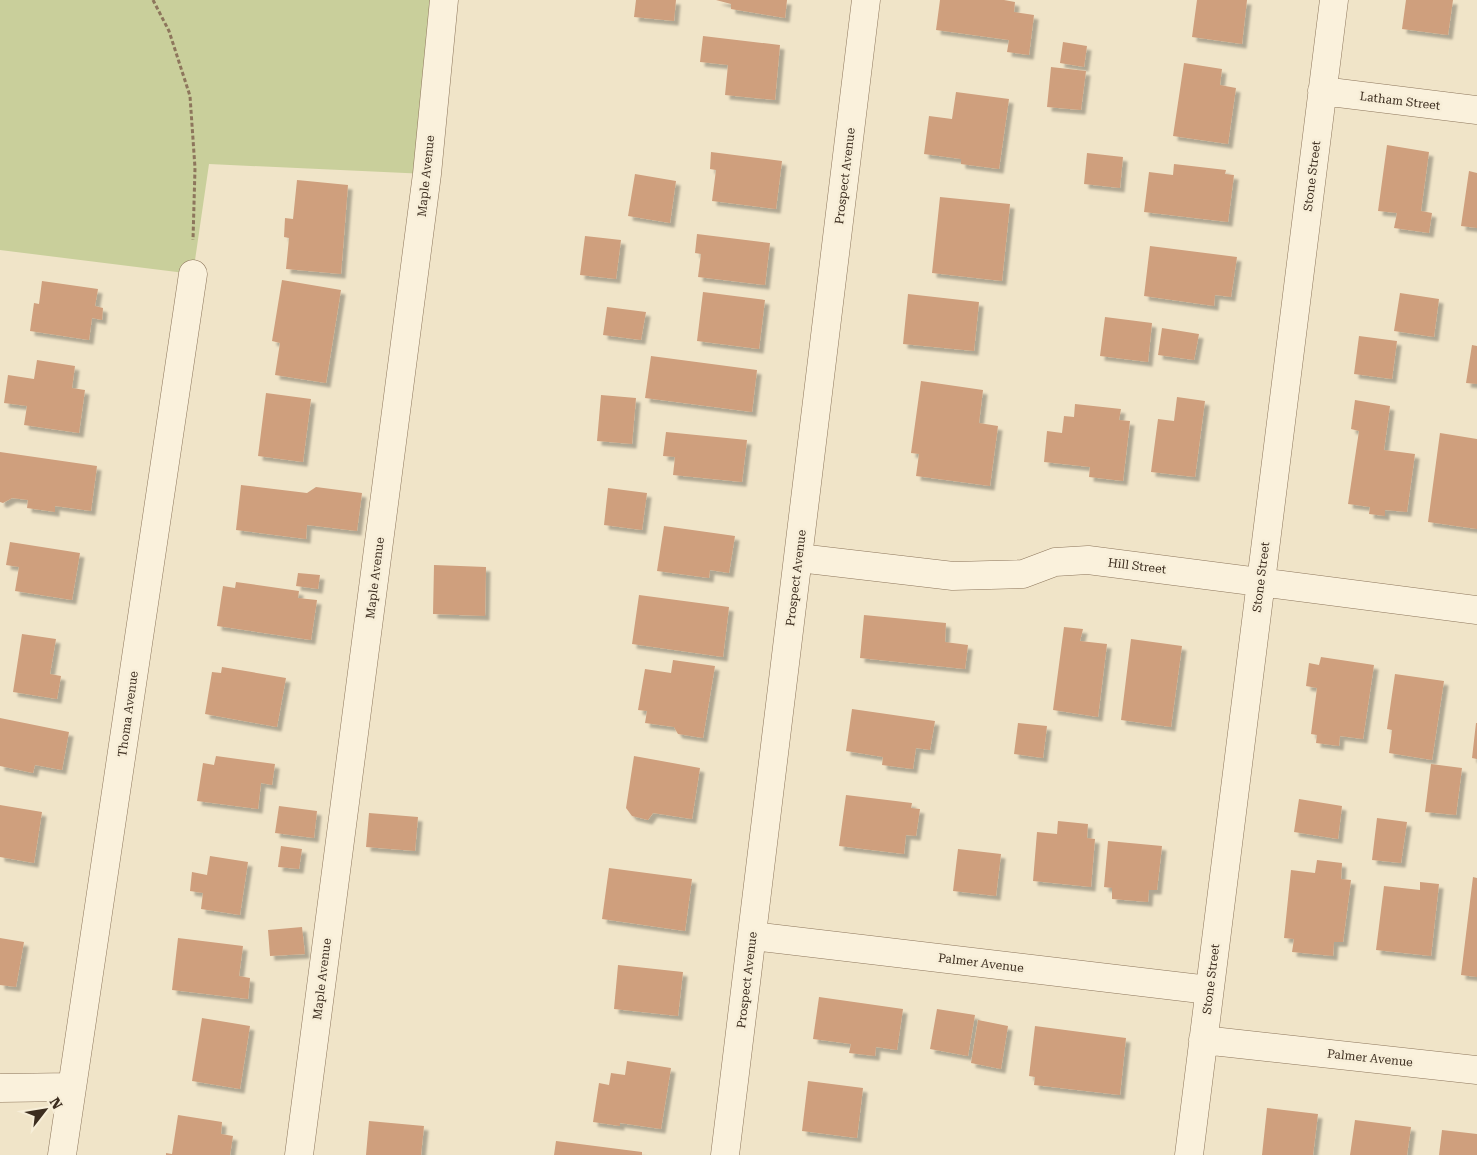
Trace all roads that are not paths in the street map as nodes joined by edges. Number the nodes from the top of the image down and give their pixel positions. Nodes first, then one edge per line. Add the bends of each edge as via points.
1 (444, 0) edge
2 (866, 0) edge
3 (1334, 0) edge
4 (1322, 91) junction
5 (1477, 110) edge
6 (193, 274) road end
7 (798, 558) junction
8 (1260, 582) junction
9 (1477, 610) edge
10 (752, 936) junction
11 (1209, 990) junction
12 (1203, 1040) junction
13 (1477, 1070) edge
14 (0, 1088) edge
15 (72, 1088) junction
16 (62, 1155) edge
17 (299, 1155) edge
18 (725, 1155) edge
19 (1188, 1155) edge

1 - 17 street, Maple Avenue via 427,174
2 - 7 street, Prospect Avenue
3 - 4 street, Stone Street
4 - 5 street, Latham Street
4 - 8 street, Stone Street
6 - 15 street, Thoma Avenue
7 - 8 street, Hill Street via 953,576 1023,574 1056,562 1088,560
7 - 10 street, Prospect Avenue
8 - 9 street, Hill Street
8 - 11 street, Stone Street
10 - 11 street, Palmer Avenue
10 - 18 street, Prospect Avenue
11 - 12 street, Stone Street
12 - 13 street, Palmer Avenue
12 - 19 street, Stone Street
14 - 15 street
15 - 16 street, Thoma Avenue

